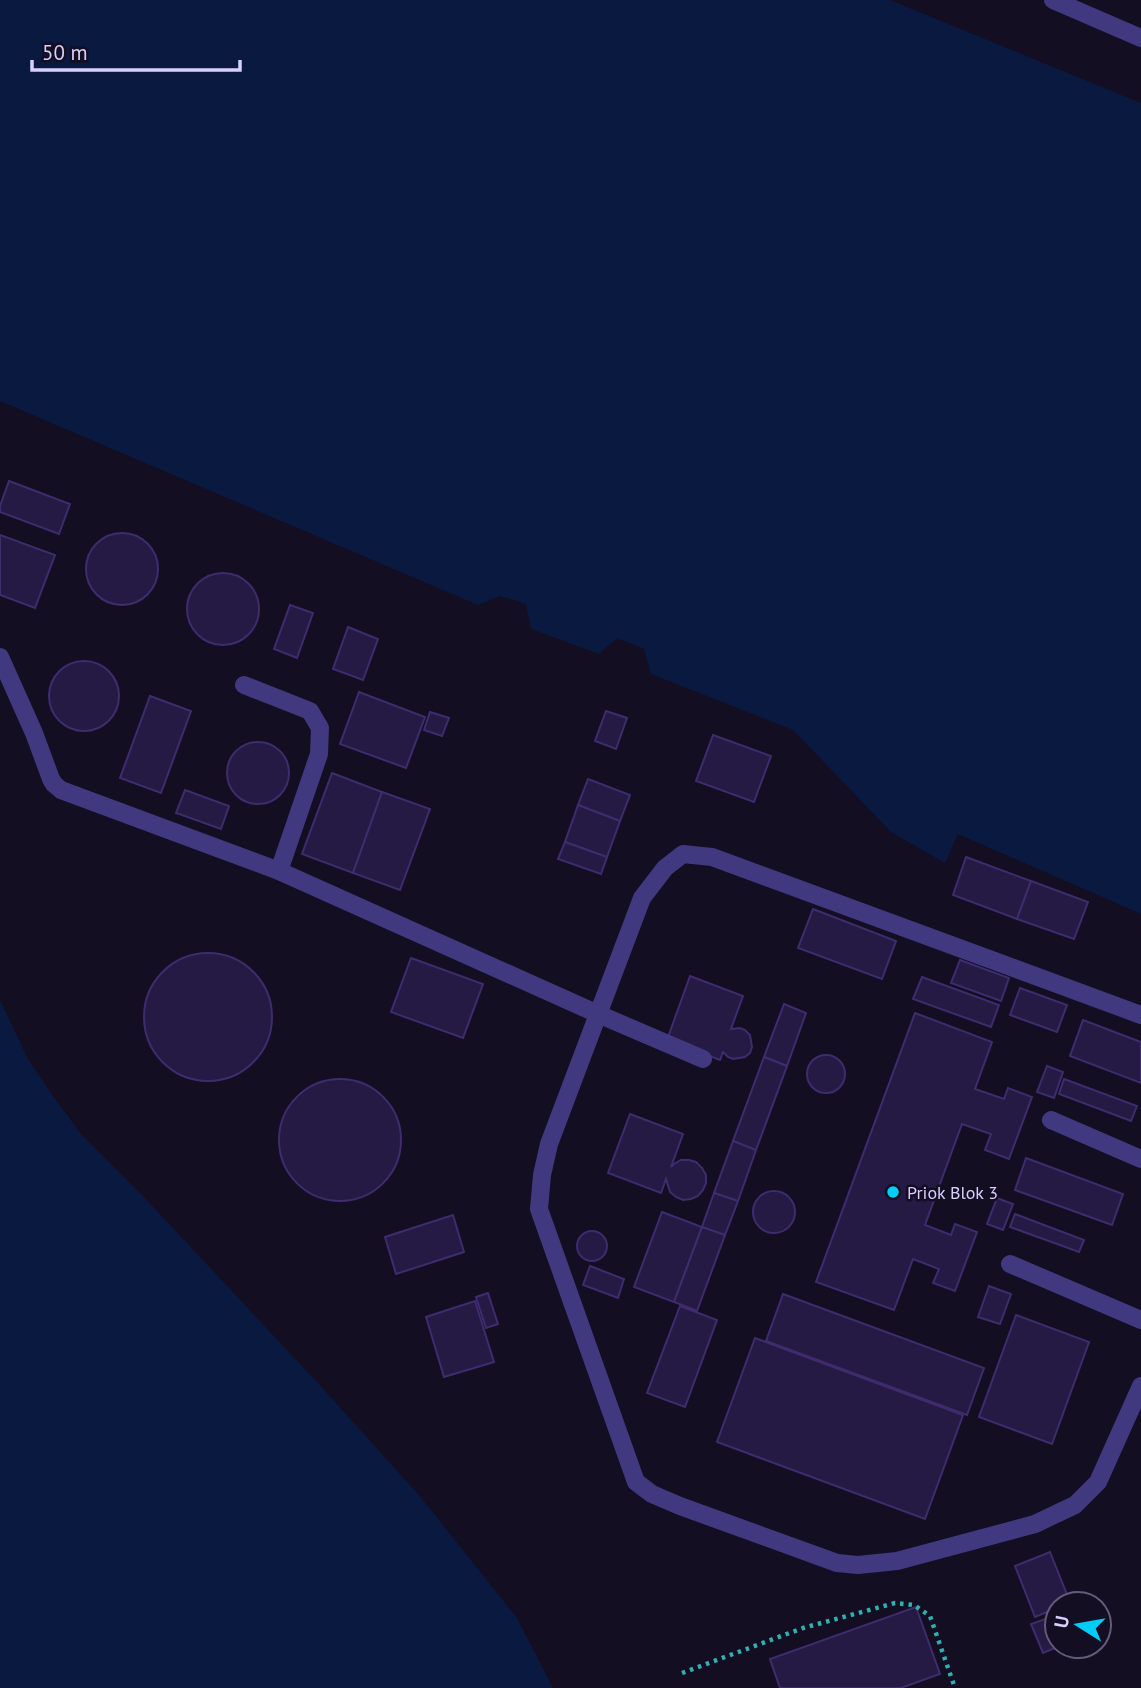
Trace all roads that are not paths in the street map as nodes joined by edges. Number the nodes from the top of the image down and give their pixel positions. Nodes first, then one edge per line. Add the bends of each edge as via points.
1 (1053, 0) edge
2 (1141, 38) edge
3 (0, 657) edge
4 (244, 685) dead end
5 (279, 871) junction
6 (598, 1014) junction
7 (1141, 1015) edge
8 (703, 1059) dead end
9 (1051, 1120) dead end
10 (1141, 1159) edge
11 (1010, 1264) dead end
12 (1141, 1320) edge
13 (1141, 1386) edge
14 (1141, 1421) edge
15 (1121, 1431) junction

1 - 2 lane
3 - 5 lane via 51,779 61,790
4 - 5 lane via 310,711 320,728 319,754
5 - 6 lane
6 - 7 lane via 642,898 683,853 712,857
6 - 8 lane
6 - 15 lane via 549,1144 539,1209 636,1482 680,1506 837,1563 897,1561 1035,1524 1075,1505 1098,1482
9 - 10 lane
11 - 12 lane
13 - 15 lane
14 - 15 lane

